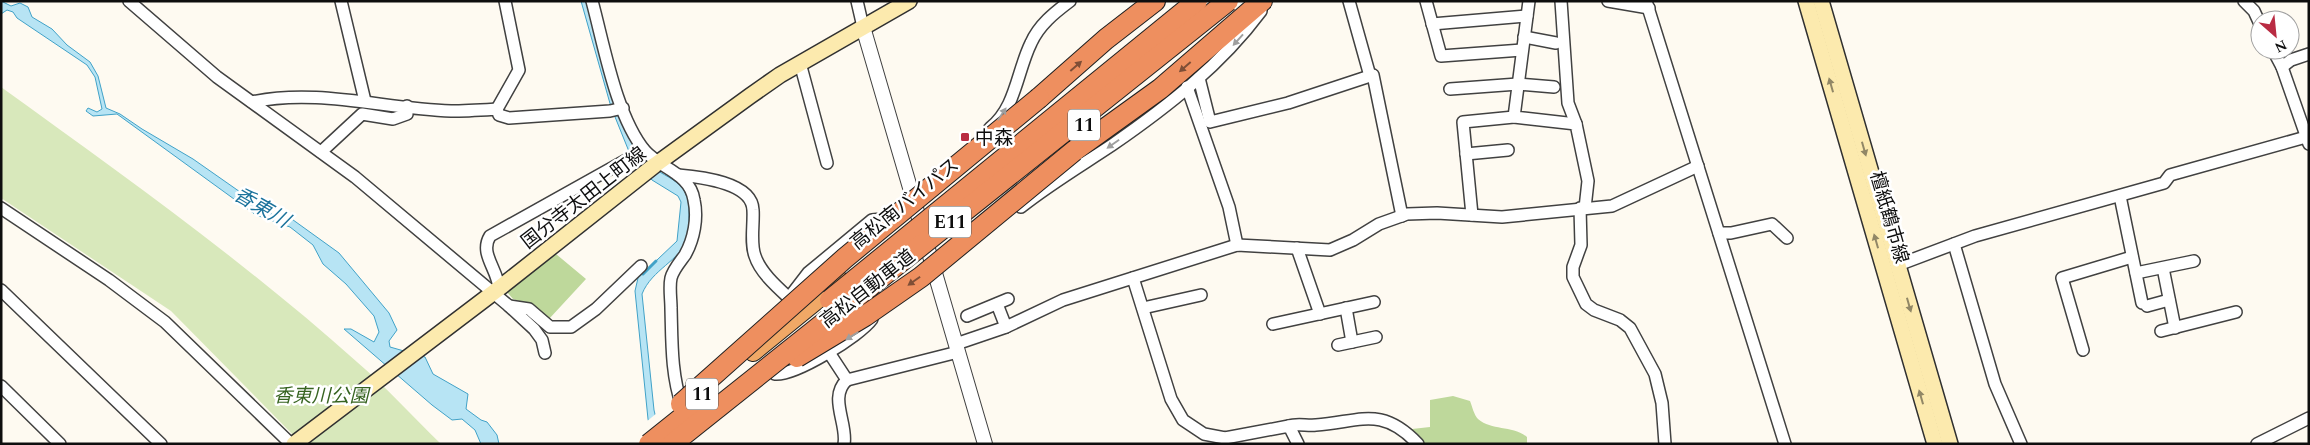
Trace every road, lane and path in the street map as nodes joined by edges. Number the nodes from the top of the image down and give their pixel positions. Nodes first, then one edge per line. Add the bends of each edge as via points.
1 (129, 1) edge
2 (341, 1) edge
3 (505, 1) edge
4 (592, 1) edge
5 (857, 1) edge
6 (909, 1) edge
7 (1070, 1) edge
8 (1155, 1) edge
9 (1198, 1) edge
10 (1228, 1) edge
11 (1240, 1) edge
12 (1262, 1) edge
13 (1267, 1) edge
14 (1349, 1) edge
15 (1426, 1) edge
16 (1529, 1) edge
17 (1561, 1) edge
18 (1608, 1) edge
19 (1806, 1) edge
20 (1821, 1) edge
21 (1647, 5) edge
22 (1527, 16) junction
23 (1432, 24) junction
24 (863, 26) junction
25 (1524, 37) junction
26 (1556, 43) dead end
27 (1522, 50) junction
28 (2309, 54) edge
29 (2278, 60) edge
30 (800, 63) junction
31 (2282, 67) junction
32 (1370, 76) junction
33 (1199, 78) junction
34 (1518, 84) junction
35 (1187, 87) junction
36 (1554, 87) dead end
37 (1450, 89) dead end
38 (365, 101) junction
39 (252, 102) junction
40 (407, 106) junction
41 (497, 109) junction
42 (617, 110) junction
43 (2304, 114) edge
44 (1514, 117) junction
45 (1205, 123) junction
46 (1576, 124) junction
47 (2308, 141) edge
48 (1508, 150) dead end
49 (321, 152) junction
50 (638, 153) junction
51 (1466, 154) junction
52 (827, 163) dead end
53 (1698, 166) junction
54 (652, 168) junction
55 (678, 175) junction
56 (912, 190) junction
57 (2120, 196) junction
58 (1, 208) edge
59 (1583, 208) junction
60 (1472, 215) junction
61 (919, 216) junction
62 (1402, 216) junction
63 (1719, 233) junction
64 (1787, 238) dead end
65 (1954, 244) junction
66 (1237, 246) junction
67 (1297, 248) junction
68 (929, 250) junction
69 (2132, 257) junction
70 (2194, 261) dead end
71 (1898, 265) junction
72 (640, 266) dead end
73 (2163, 268) junction
74 (2136, 273) junction
75 (1134, 278) junction
76 (887, 284) junction
77 (1, 290) edge
78 (492, 293) junction
79 (1201, 295) dead end
80 (789, 298) junction
81 (2169, 300) junction
82 (1374, 302) dead end
83 (509, 306) junction
84 (1143, 308) junction
85 (1346, 308) junction
86 (2236, 312) dead end
87 (1320, 314) junction
88 (967, 316) dead end
89 (1273, 324) dead end
90 (1006, 327) junction
91 (2175, 328) junction
92 (2161, 331) dead end
93 (1376, 337) dead end
94 (1352, 342) junction
95 (1338, 345) dead end
96 (957, 348) junction
97 (828, 350) junction
98 (2083, 350) dead end
99 (545, 353) dead end
100 (734, 367) junction
101 (775, 374) junction
102 (847, 380) junction
103 (1, 386) edge
104 (732, 396) junction
105 (683, 409) junction
106 (2309, 418) edge
107 (1289, 426) junction
108 (1225, 438) junction
109 (691, 442) edge
110 (293, 443) edge
111 (60, 444) edge
112 (161, 444) edge
113 (636, 444) edge
114 (640, 444) edge
115 (648, 444) edge
116 (672, 444) edge
117 (844, 444) edge
118 (984, 444) edge
119 (1208, 444) edge
120 (1298, 444) edge
121 (1418, 444) edge
122 (1665, 444) edge
123 (1786, 444) edge
124 (1935, 444) edge
125 (1950, 444) edge
126 (2021, 444) edge
127 (2257, 444) edge

1 - 39 street via 217,77
2 - 38 street
3 - 41 street via 519,70
4 - 42 street
5 - 24 street
6 - 24 main road, 国分寺太田上町線
56 -> 7 street via 994,125 1015,91 1032,41 1052,15
113 -> 8 highway, bridge via 845,258
9 - 61 highway, 高松南バイパス / 11
9 - 115 highway, 高松自動車道 / E11, bridge via 773,347
10 - 104 highway, 高松自動車道 / E11, bridge
11 - 68 highway, 11
12 -> 104 highway, bridge via 1160,89 1074,151 921,276 865,316
13 -> 33 street via 1241,37
14 - 32 street
15 - 23 street
16 - 22 street
17 - 46 street via 1568,103
18 - 21 street
124 -> 19 main road, 檀紙鶴市線
20 -> 71 main road, 檀紙鶴市線
21 - 53 street
22 - 23 street
22 - 25 street
23 - 27 street via 1442,56
24 - 30 main road, 国分寺太田上町線
24 - 56 street
25 - 26 street
25 - 27 street
27 - 34 street
28 - 31 street
29 - 31 street
30 - 52 street
30 - 54 main road, 国分寺太田上町線
31 - 43 street
32 - 45 street via 1288,102
32 - 62 street via 1373,75
33 - 35 street
33 - 45 street
34 - 36 street
34 - 37 street
34 - 44 street
35 - 45 street
35 -> 68 street via 1139,125 1032,198 965,251 953,257
38 - 39 street via 284,97
38 - 40 street
39 - 49 street
40 - 41 street via 450,111
40 - 49 street via 407,114 393,119 362,114
41 - 42 street via 499,115 508,118
42 - 50 street
43 - 47 street
44 - 46 street
44 - 51 street via 1463,122
45 - 66 street
46 - 59 street via 1588,181
47 - 57 street via 2170,175 2164,183
48 - 51 street
49 - 78 street
50 - 54 street
50 - 78 street via 490,236 485,252 498,278
51 - 60 street
53 - 59 street via 1612,206
53 - 63 street
54 - 55 street
54 - 78 main road, 国分寺太田上町線
55 - 80 street via 704,177 737,188 748,196 753,206 754,256
55 - 105 street via 692,190 696,213 689,247 671,279 673,367
56 - 61 street
57 - 65 street
57 - 69 street
58 - 110 street via 109,280 165,322
59 - 60 street via 1502,217
59 - 122 street via 1581,246 1573,277 1586,304 1630,328 1655,374 1662,403
60 - 62 street
61 - 68 street
61 - 80 street via 872,220 808,273
61 - 100 highway, 高松南バイパス / 11
62 - 67 street via 1379,224 1330,250
63 - 64 street via 1772,224
63 - 123 street
65 - 71 street
65 - 126 street via 1995,384
66 - 67 street
66 - 75 street
67 - 87 street
68 - 76 highway, 11
68 - 96 street
69 - 74 street
69 - 98 street via 2062,278
70 - 73 street
71 -> 125 main road, 檀紙鶴市線
72 - 83 street via 596,309 572,327 550,327 528,309
73 - 74 street
73 - 81 street
74 - 81 street via 2144,304
75 - 84 street
75 - 90 street via 1064,300
76 -> 97 street via 878,312 869,324
76 - 101 highway, 11
77 - 112 street
78 - 83 street
78 - 110 main road, 国分寺太田上町線
79 - 84 street
80 - 100 street
81 - 91 street
82 - 85 street
83 - 99 street via 534,329 542,340
84 - 108 street via 1171,399 1183,420 1204,434
85 - 87 street
85 - 94 street
86 - 91 street
87 - 89 street
88 - 90 street via 1002,302
90 - 96 street
91 - 92 street
93 - 94 street
94 - 95 street
96 - 102 street
96 - 118 street
97 - 101 street via 793,371
97 - 102 street
100 - 105 highway, 高松南バイパス / 11
101 - 109 highway, 11
102 - 117 street via 841,385 839,400
103 - 111 street
104 - 116 highway, 高松自動車道 / E11, bridge
105 - 109 street
105 - 114 highway, 高松南バイパス / 11
106 - 127 street
107 - 108 street
107 - 120 street
107 - 121 street via 1376,418 1399,428
108 - 119 street

